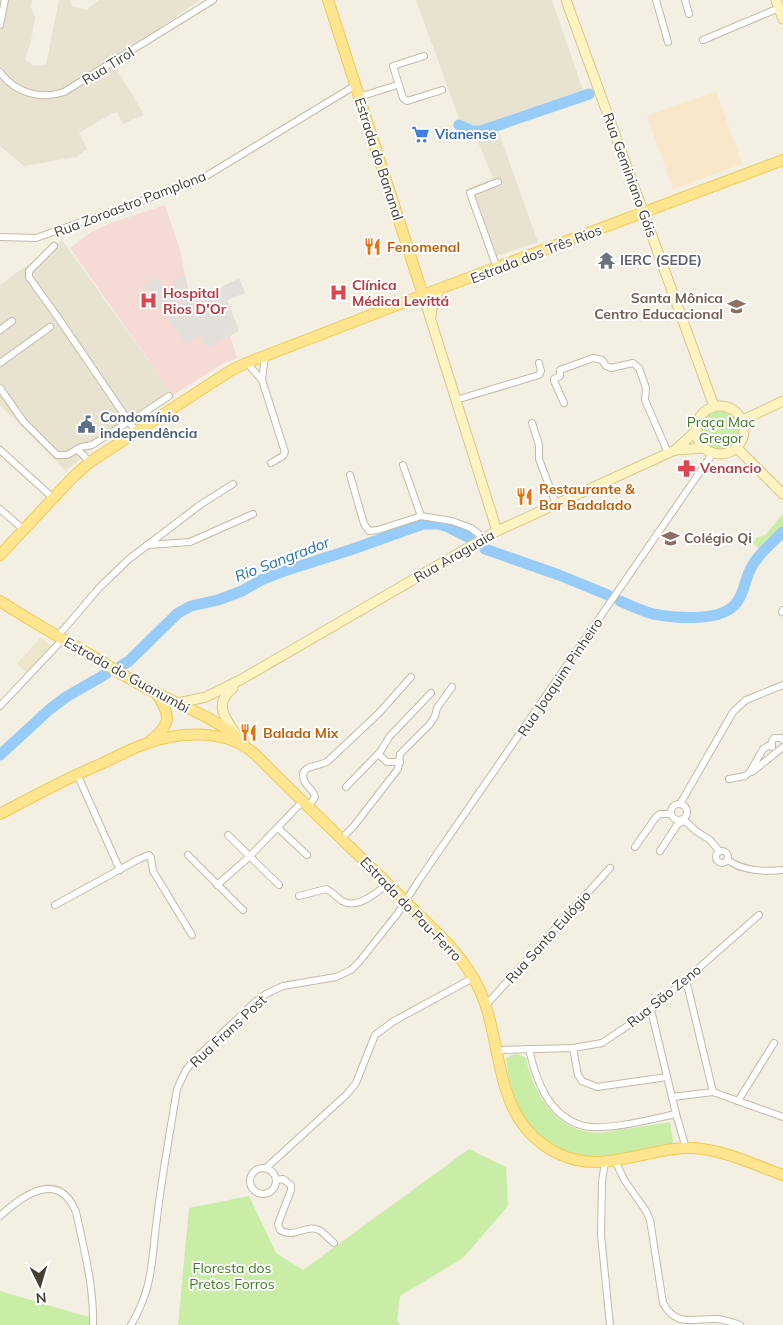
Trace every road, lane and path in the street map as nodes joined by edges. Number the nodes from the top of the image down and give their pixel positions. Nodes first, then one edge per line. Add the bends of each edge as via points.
1 (5, 0) edge
2 (213, 0) edge
3 (328, 0) edge
4 (566, 0) edge
5 (656, 0) edge
6 (686, 0) edge
7 (778, 4) edge
8 (690, 14) dead end
9 (783, 19) edge
10 (0, 25) edge
11 (703, 40) dead end
12 (668, 42) dead end
13 (424, 56) dead end
14 (0, 72) edge
15 (356, 85) junction
16 (397, 85) junction
17 (442, 90) dead end
18 (359, 97) junction
19 (783, 160) edge
20 (498, 182) dead end
21 (643, 213) junction
22 (0, 237) edge
23 (54, 246) dead end
24 (497, 268) junction
25 (440, 289) junction
26 (423, 295) junction
27 (430, 319) junction
28 (12, 321) dead end
29 (50, 327) dead end
30 (0, 330) edge
31 (265, 356) junction
32 (0, 363) edge
33 (246, 363) junction
34 (539, 363) dead end
35 (262, 380) junction
36 (0, 388) edge
37 (169, 396) dead end
38 (456, 400) junction
39 (783, 401) edge
40 (564, 403) dead end
41 (714, 406) junction
42 (743, 420) junction
43 (127, 423) junction
44 (532, 423) dead end
45 (696, 431) junction
46 (136, 432) junction
47 (704, 448) junction
48 (737, 448) junction
49 (77, 449) junction
50 (0, 450) edge
51 (672, 451) junction
52 (713, 454) junction
53 (90, 462) junction
54 (270, 463) dead end
55 (403, 465) dead end
56 (350, 475) dead end
57 (233, 484) dead end
58 (783, 494) edge
59 (53, 498) junction
60 (556, 504) junction
61 (0, 509) edge
62 (253, 514) dead end
63 (421, 516) junction
64 (24, 530) junction
65 (497, 531) junction
66 (484, 538) junction
67 (147, 546) junction
68 (0, 555) edge
69 (0, 601) edge
70 (60, 637) junction
71 (411, 677) dead end
72 (242, 680) junction
73 (783, 685) edge
74 (452, 687) dead end
75 (156, 693) junction
76 (431, 693) dead end
77 (178, 702) junction
78 (0, 706) edge
79 (238, 736) junction
80 (782, 738) edge
81 (146, 744) junction
82 (771, 744) junction
83 (780, 748) edge
84 (252, 751) junction
85 (378, 754) junction
86 (400, 762) junction
87 (750, 772) junction
88 (76, 774) junction
89 (729, 779) dead end
90 (346, 787) dead end
91 (306, 804) junction
92 (680, 804) junction
93 (0, 814) edge
94 (671, 814) junction
95 (684, 820) junction
96 (278, 828) junction
97 (228, 835) dead end
98 (342, 838) junction
99 (635, 848) dead end
100 (660, 851) dead end
101 (719, 851) junction
102 (188, 855) dead end
103 (307, 855) dead end
104 (249, 857) junction
105 (728, 860) junction
106 (610, 868) dead end
107 (120, 870) junction
108 (783, 870) edge
109 (389, 883) junction
110 (217, 885) junction
111 (279, 885) dead end
112 (298, 896) dead end
113 (406, 900) junction
114 (55, 905) dead end
115 (243, 910) dead end
116 (759, 914) dead end
117 (192, 936) dead end
118 (473, 978) junction
119 (686, 980) junction
120 (486, 1005) junction
121 (651, 1010) junction
122 (774, 1043) dead end
123 (573, 1048) junction
124 (529, 1049) junction
125 (496, 1050) junction
126 (667, 1077) junction
127 (713, 1092) junction
128 (672, 1097) junction
129 (738, 1101) junction
130 (676, 1114) junction
131 (783, 1117) edge
132 (686, 1148) junction
133 (610, 1162) junction
134 (266, 1168) junction
135 (783, 1175) edge
136 (276, 1180) junction
137 (0, 1216) edge
138 (334, 1243) dead end
139 (93, 1325) edge
140 (131, 1325) edge
141 (610, 1325) edge
142 (740, 1325) edge

1 - 10 street
2 - 14 street, Rua Tirol via 82,83 59,94 31,94 11,84
3 - 15 main road, Estrada do Bananal
4 - 21 street, Rua Geminiano Góis
5 - 12 street
6 - 8 street
7 - 9 street
7 - 11 street
13 - 16 street via 393,66
15 - 18 main road, Estrada do Bananal
15 - 22 street, Rua Zoroastro Pamplona via 198,181 36,238
16 - 17 street via 405,101
16 - 18 street
18 - 26 main road, Estrada do Bananal
19 - 21 main road, Estrada dos Três Rios
20 - 24 street via 470,193
21 - 24 main road, Estrada dos Três Rios
21 - 41 street, Rua Geminiano Góis
23 - 43 street via 29,271 29,278
24 - 25 main road, Estrada dos Três Rios
25 - 26 main road, Estrada dos Três Rios
25 - 27 street via 433,302
26 - 27 street, Estrada do Bananal
26 - 31 main road, Estrada dos Três Rios
27 - 38 street, Estrada do Bananal
28 - 30 street
29 - 32 street
31 - 33 main road, Estrada dos Três Rios
31 - 35 street
33 - 35 street
33 - 46 main road, Estrada dos Três Rios
34 - 38 street via 539,375
35 - 54 street via 285,452
36 - 49 street via 23,421 57,455 67,455
37 - 43 street
38 - 65 street, Estrada do Bananal
39 - 42 street
40 - 51 street via 554,381 560,376 560,370 593,358 602,360 611,368 633,364 639,368 646,388 645,400
41 - 42 street via 731,408
41 - 45 street via 700,415
42 - 48 street via 744,434
43 - 46 street
43 - 49 street via 92,445
44 - 60 street via 540,445 539,459
45 - 47 street
45 - 51 street, Rua Araguaia
46 - 53 main road, Estrada dos Três Rios
47 - 51 street, Rua Araguaia
47 - 52 street
48 - 52 street via 726,454
48 - 58 street
49 - 53 street
50 - 59 street
51 - 60 street, Rua Araguaia
52 - 113 street, Rua Joaquim Pinheiro
53 - 59 main road, Estrada dos Três Rios
55 - 63 street
56 - 63 street via 369,531
57 - 67 street
59 - 64 main road, Estrada dos Três Rios
60 - 65 street, Rua Araguaia
61 - 64 street
62 - 67 street via 190,542
63 - 66 street via 452,521 471,528
64 - 68 main road, Estrada dos Três Rios
65 - 66 street, Rua Araguaia
66 - 72 street, Rua Araguaia
67 - 70 street via 114,572
69 - 70 main road, Estrada do Guanumbi
70 - 75 main road, Estrada do Guanumbi
70 - 78 street
71 - 91 street via 325,764 305,770 304,782 315,797
72 - 77 street, Rua Araguaia via 206,698
72 - 79 street, Rua Araguaia via 229,690 222,704 224,715
73 - 92 street via 746,700 733,712
74 - 86 street via 430,724 400,754
75 - 77 main road, Estrada do Guanumbi
75 - 81 main road via 168,721 163,730
76 - 85 street via 390,736
77 - 79 main road, Estrada do Guanumbi
79 - 84 main road, Estrada do Guanumbi
80 - 82 street via 774,738
81 - 84 main road, Estrada do Pau-Ferro via 202,734 227,739
81 - 88 main road, Estrada do Pau-Ferro
82 - 83 street via 774,749
82 - 87 street via 763,749
83 - 87 street
84 - 91 main road, Estrada do Pau-Ferro
85 - 86 street via 387,762
85 - 90 street
86 - 98 street via 398,769
87 - 89 street
88 - 93 main road, Estrada do Pau-Ferro
88 - 107 street
91 - 96 street
91 - 98 main road, Estrada do Pau-Ferro
92 - 94 street via 673,807
92 - 95 street via 687,812
94 - 95 street via 674,819
94 - 99 street via 656,817
95 - 100 street
95 - 101 street
96 - 103 street
96 - 104 street
97 - 104 street
98 - 109 main road, Estrada do Pau-Ferro
101 - 105 street via 727,852
101 - 105 street via 718,861
102 - 110 street
104 - 110 street
104 - 111 street
105 - 108 street via 739,867
106 - 120 street, Rua Santo Eulógio
107 - 114 street
107 - 117 street via 149,855 153,871
109 - 112 street via 354,904 342,901 326,889
109 - 113 main road, Estrada do Pau-Ferro
110 - 115 street
113 - 118 main road, Estrada do Pau-Ferro via 454,951
113 - 140 street, Rua Frans Post via 351,970 291,984 266,994 186,1070 177,1089 151,1277 144,1301
116 - 119 street, Rua São Zeno
118 - 120 main road, Estrada do Pau-Ferro
118 - 134 street via 379,1031 356,1083
119 - 121 street, Rua São Zeno
119 - 127 street
120 - 125 main road, Estrada do Pau-Ferro
121 - 123 street, Rua São Zeno via 602,1043
121 - 126 street
122 - 129 street
123 - 124 street, Rua São Zeno
123 - 126 street via 582,1081 597,1087
124 - 125 street, Rua São Zeno
124 - 130 street via 540,1088 558,1112 572,1121 598,1127
125 - 133 main road, Estrada do Pau-Ferro via 510,1102 533,1137 566,1157
126 - 128 street
127 - 128 street
127 - 129 street
128 - 130 street
129 - 131 street
130 - 132 street
132 - 133 main road, Estrada do Pau-Ferro
132 - 135 main road, Estrada do Pau-Ferro via 725,1154
133 - 141 street via 602,1182 601,1235
133 - 142 street via 650,1220 667,1313 681,1322 715,1319
134 - 136 street
134 - 136 street via 252,1174 253,1188 259,1193 267,1192 274,1188
136 - 138 street via 283,1179 291,1185 278,1224 280,1230 293,1234 314,1228
137 - 139 street via 39,1190 46,1188 65,1193 76,1212 89,1276

